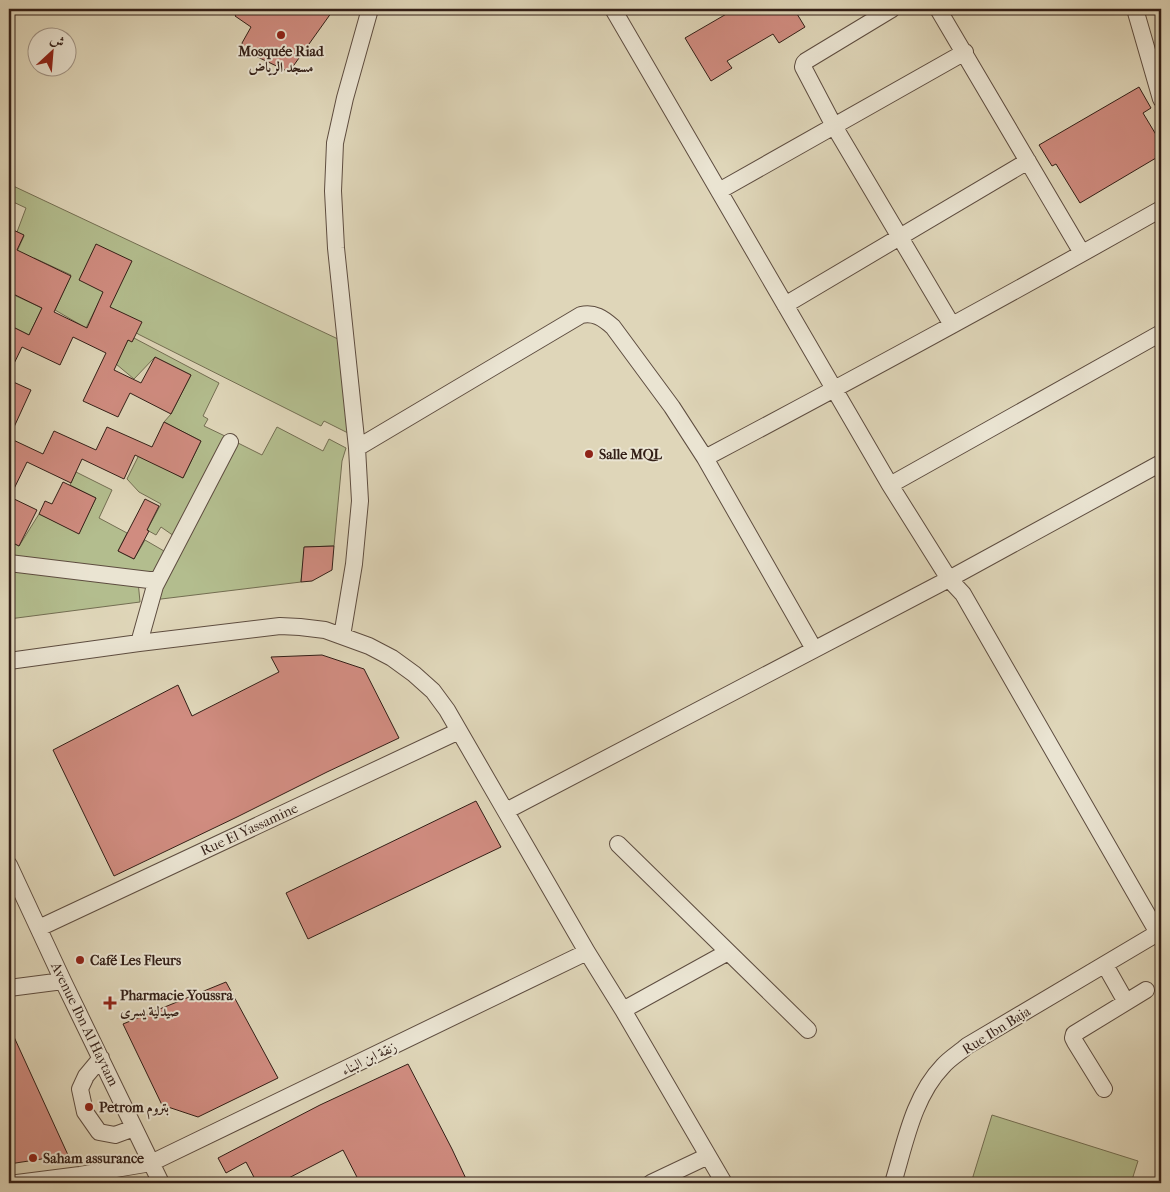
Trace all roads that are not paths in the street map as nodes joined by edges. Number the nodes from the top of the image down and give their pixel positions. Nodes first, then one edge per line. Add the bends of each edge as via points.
1 (370, 9) edge
2 (613, 9) edge
3 (892, 9) edge
4 (938, 9) edge
5 (1135, 9) edge
6 (964, 52) junction
7 (1161, 99) edge
8 (834, 126) junction
9 (1028, 161) junction
10 (719, 191) junction
11 (1161, 209) edge
12 (900, 237) junction
13 (1082, 253) junction
14 (785, 305) junction
15 (952, 325) junction
16 (1161, 334) edge
17 (834, 389) junction
18 (230, 442) dead end
19 (357, 448) junction
20 (705, 458) junction
21 (1161, 463) edge
22 (890, 485) junction
23 (9, 563) edge
24 (949, 579) junction
25 (158, 580) junction
26 (342, 636) junction
27 (138, 643) junction
28 (814, 649) junction
29 (9, 661) edge
30 (459, 730) junction
31 (506, 811) junction
32 (618, 844) dead end
33 (9, 865) edge
34 (39, 928) junction
35 (1159, 932) edge
36 (587, 952) junction
37 (728, 952) junction
38 (1105, 964) junction
39 (63, 981) junction
40 (9, 988) edge
41 (1146, 990) dead end
42 (1126, 1002) junction
43 (623, 1010) junction
44 (808, 1030) dead end
45 (101, 1058) junction
46 (1104, 1089) dead end
47 (134, 1128) junction
48 (708, 1156) junction
49 (151, 1163) junction
50 (17, 1183) edge
51 (161, 1183) edge
52 (651, 1183) edge
53 (724, 1183) edge
54 (893, 1183) edge

1 - 19 street via 345,98 336,143 333,191
2 - 10 street
3 - 8 street via 803,65
4 - 6 street
5 - 7 street
6 - 8 street
6 - 9 street
8 - 10 street
8 - 12 street
9 - 12 street
9 - 13 street
10 - 14 street
11 - 13 street
12 - 14 street
12 - 15 street
13 - 15 street
14 - 17 street
15 - 17 street
16 - 22 street
17 - 20 street
17 - 22 street
18 - 25 street
19 - 20 street via 588,314 596,315 613,327
19 - 26 street via 360,501
20 - 28 street
21 - 24 street
22 - 24 street
23 - 25 street
24 - 28 street
24 - 35 street via 963,594
25 - 27 street
26 - 27 street via 325,630 280,626
26 - 30 street via 392,658 414,674 433,691
27 - 29 street
28 - 31 street
30 - 31 street
30 - 34 street, Rue El Yassamine
31 - 36 street
32 - 37 street
33 - 34 street, Avenue Ibn Al Haytam
34 - 39 street, Avenue Ibn Al Haytam
35 - 38 street, Rue Ibn Baja
36 - 43 street
36 - 49 street, زنقة ابن البناء
37 - 43 street
37 - 44 street
38 - 42 street
38 - 54 street, Rue Ibn Baja via 967,1046 943,1066 925,1089
39 - 40 street
39 - 45 street, Avenue Ibn Al Haytam
41 - 42 street
42 - 46 street via 1074,1034 1075,1042
43 - 48 street
45 - 47 street, Avenue Ibn Al Haytam
45 - 47 street via 80,1089 85,1112 99,1132 115,1135
47 - 49 street, Avenue Ibn Al Haytam
48 - 52 street
48 - 53 street
49 - 50 street, زنقة ابن البناء
49 - 51 street, Avenue Ibn Al Haytam

